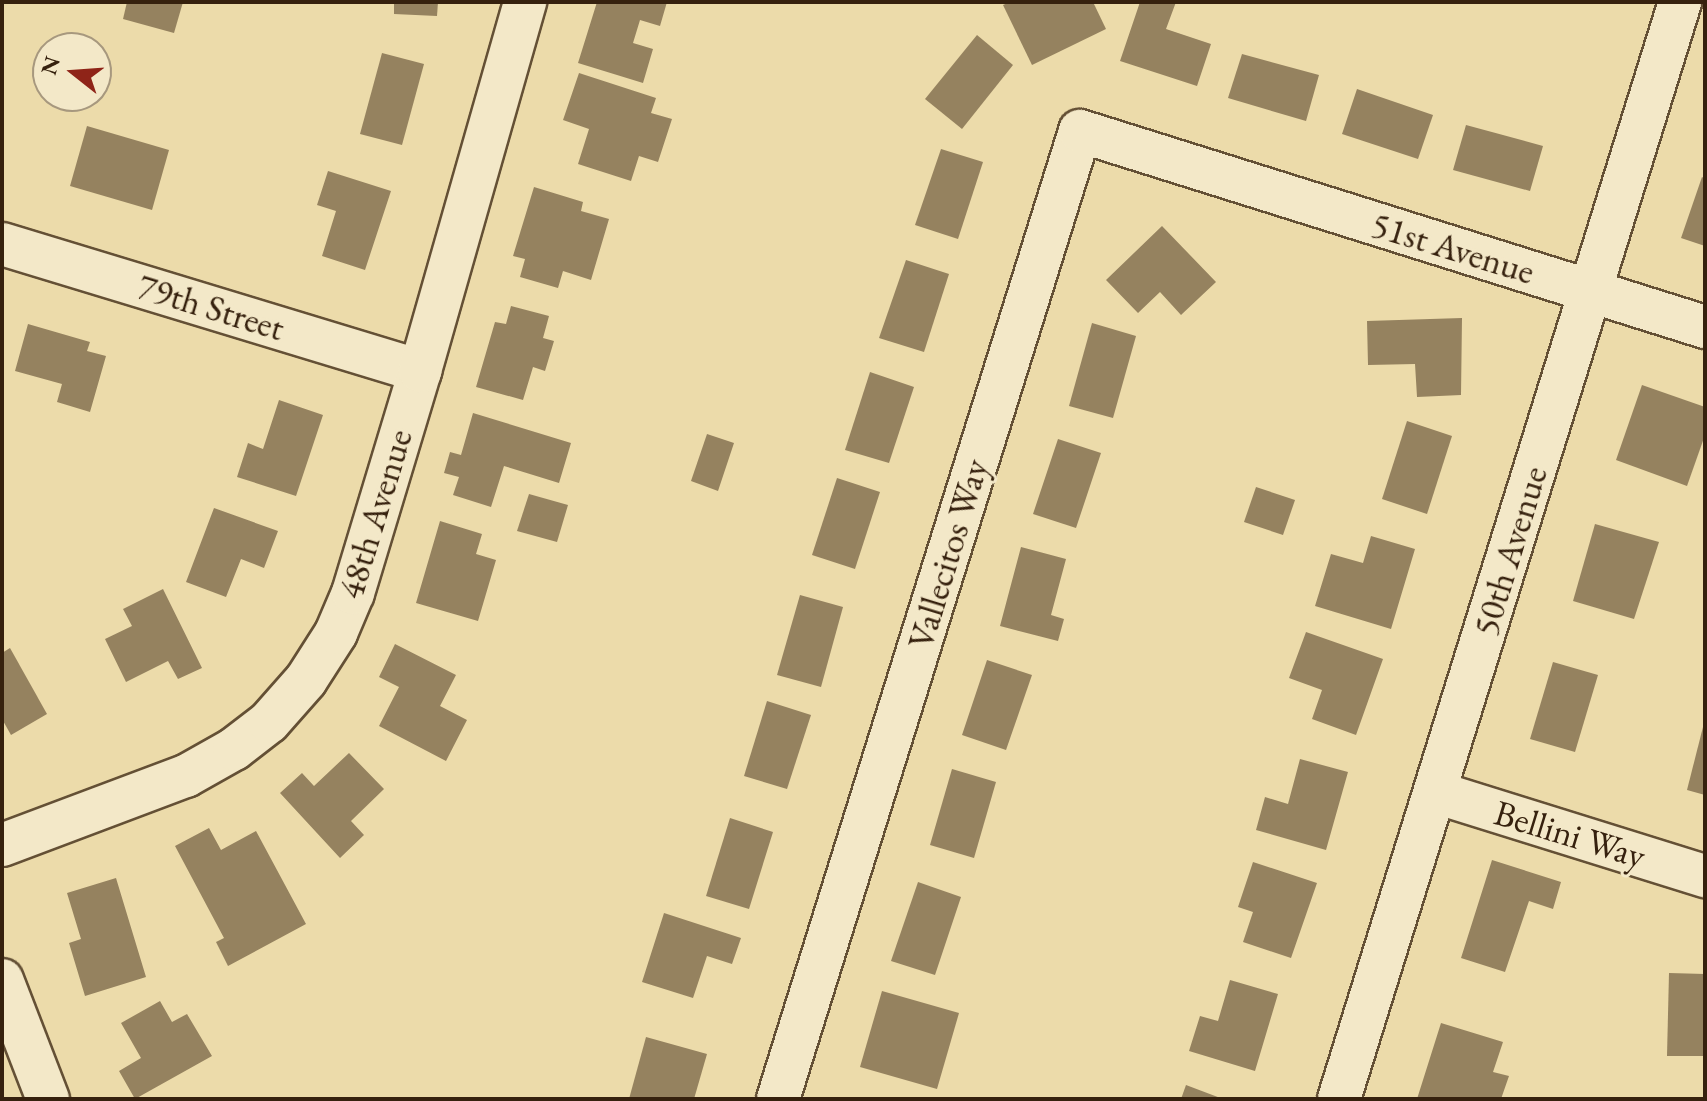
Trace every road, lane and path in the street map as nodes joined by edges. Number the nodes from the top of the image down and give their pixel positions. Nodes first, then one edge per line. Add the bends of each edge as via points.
1 (525, 2) edge
2 (1680, 2) edge
3 (1202, 169) joint
4 (2, 244) edge
5 (1591, 291) junction
6 (1705, 327) edge
7 (420, 371) junction
8 (1435, 792) junction
9 (2, 845) edge
10 (1705, 876) edge
11 (2, 980) edge
12 (13, 1050) edge
13 (48, 1099) edge
14 (778, 1099) edge
15 (1339, 1099) edge

1 - 7 street, 48th Avenue
2 - 5 street, 50th Avenue
3 - 5 street, 51st Avenue
3 - 14 street, Vallecitos Way via 1080,131
4 - 7 street, 79th Street
5 - 6 street, 51st Avenue
5 - 8 street, 50th Avenue
7 - 9 street, 48th Avenue via 353,593 336,633 297,691 234,749 186,776
8 - 10 street, Bellini Way
8 - 15 street, 50th Avenue
11 - 12 street
12 - 13 street

